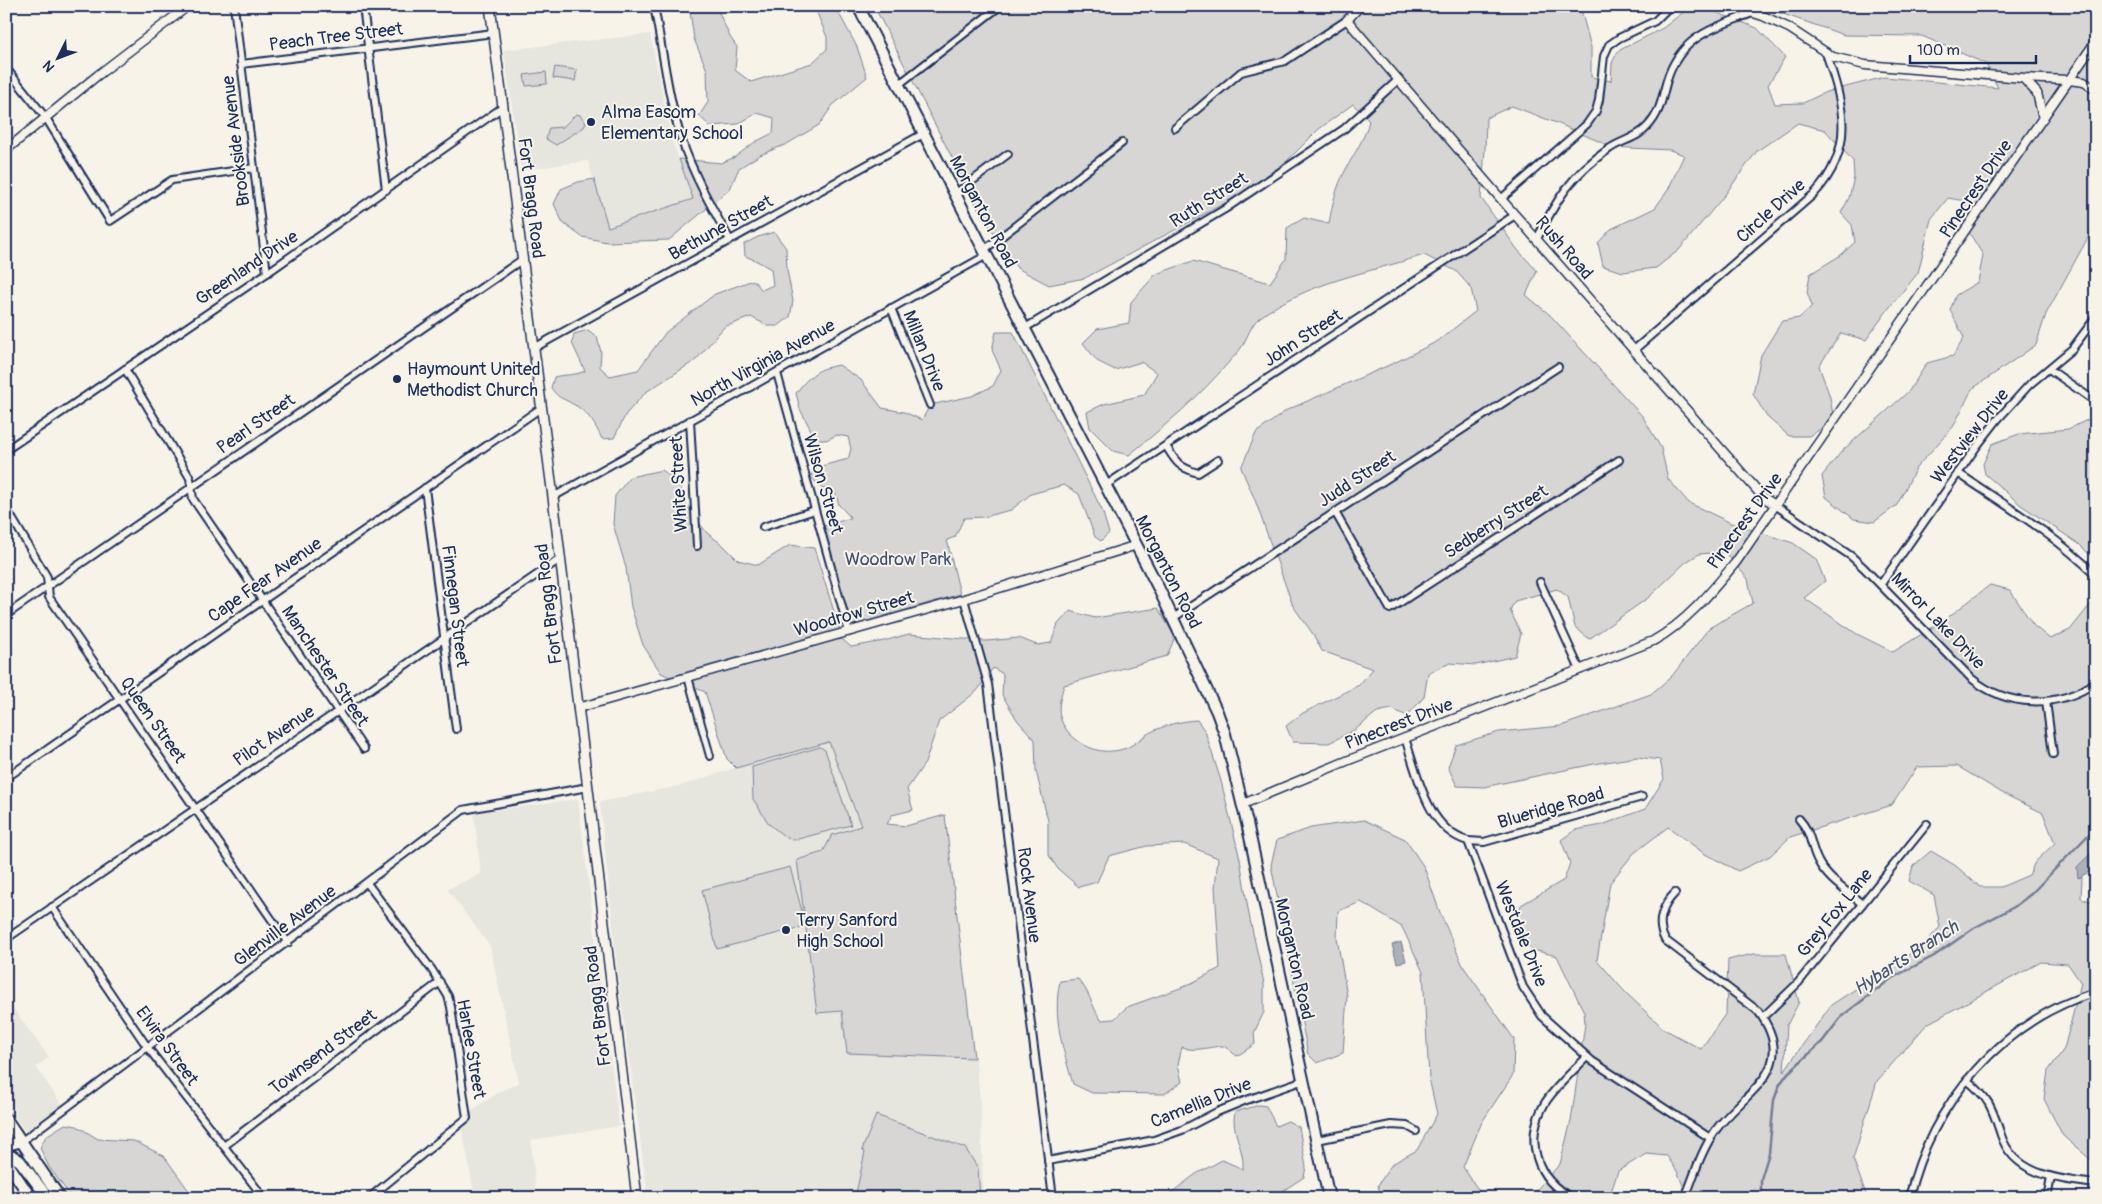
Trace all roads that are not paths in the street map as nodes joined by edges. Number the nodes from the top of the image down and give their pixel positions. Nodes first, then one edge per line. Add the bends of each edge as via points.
1 (188, 6) edge
2 (234, 6) edge
3 (363, 6) edge
4 (490, 6) edge
5 (654, 6) edge
6 (858, 6) edge
7 (1000, 6) edge
8 (1360, 6) edge
9 (1670, 6) edge
10 (1731, 6) edge
11 (1752, 13) junction
12 (1346, 20) junction
13 (494, 33) junction
14 (2096, 41) edge
15 (368, 48) junction
16 (1826, 53) junction
17 (241, 64) junction
18 (6, 68) edge
19 (2023, 78) junction
20 (1398, 80) junction
21 (2069, 80) junction
22 (898, 85) junction
23 (2096, 90) edge
24 (504, 108) junction
25 (46, 118) junction
26 (2043, 118) junction
27 (1175, 128) dead end
28 (923, 134) junction
29 (1122, 143) dead end
30 (6, 150) edge
31 (1008, 154) dead end
32 (254, 168) junction
33 (386, 190) junction
34 (955, 194) junction
35 (1501, 199) junction
36 (1515, 215) junction
37 (1537, 239) junction
38 (730, 240) junction
39 (985, 252) junction
40 (523, 259) junction
41 (267, 273) junction
42 (891, 308) junction
43 (2096, 317) edge
44 (1025, 328) junction
45 (534, 348) junction
46 (1634, 350) junction
47 (1558, 367) dead end
48 (125, 369) junction
49 (2049, 369) junction
50 (777, 373) junction
51 (2096, 402) edge
52 (930, 405) dead end
53 (542, 408) junction
54 (690, 420) junction
55 (1166, 446) junction
56 (6, 450) edge
57 (1218, 460) dead end
58 (1618, 460) dead end
59 (1958, 473) junction
60 (1106, 485) junction
61 (192, 487) junction
62 (425, 488) junction
63 (553, 497) junction
64 (1775, 505) junction
65 (6, 508) edge
66 (815, 510) junction
67 (1335, 512) junction
68 (763, 527) dead end
69 (1137, 545) junction
70 (697, 546) dead end
71 (560, 559) junction
72 (2096, 575) edge
73 (1540, 582) dead end
74 (1880, 584) junction
75 (48, 586) junction
76 (964, 599) junction
77 (262, 600) junction
78 (6, 615) edge
79 (1173, 618) junction
80 (849, 632) junction
81 (444, 638) junction
82 (1580, 670) junction
83 (688, 677) junction
84 (2096, 682) edge
85 (120, 698) junction
86 (2046, 701) junction
87 (578, 708) junction
88 (338, 711) junction
89 (456, 728) dead end
90 (1405, 738) junction
91 (364, 749) dead end
92 (2053, 754) dead end
93 (710, 756) dead end
94 (6, 778) edge
95 (588, 787) junction
96 (1642, 797) dead end
97 (1242, 804) junction
98 (196, 809) junction
99 (1799, 819) dead end
100 (1927, 824) dead end
101 (1468, 841) junction
102 (367, 883) junction
103 (1675, 893) dead end
104 (1862, 904) junction
105 (52, 908) junction
106 (6, 939) edge
107 (288, 943) junction
108 (440, 982) junction
109 (2096, 992) edge
110 (1763, 1017) junction
111 (148, 1048) junction
112 (1587, 1057) junction
113 (1304, 1080) junction
114 (1967, 1080) junction
115 (6, 1119) edge
116 (1416, 1131) dead end
117 (1710, 1138) junction
118 (1317, 1140) junction
119 (6, 1141) edge
120 (22, 1141) junction
121 (224, 1146) junction
122 (6, 1156) edge
123 (6, 1161) edge
124 (1048, 1161) junction
125 (2051, 1177) junction
126 (2096, 1184) edge
127 (31, 1198) edge
128 (48, 1198) edge
129 (60, 1198) edge
130 (264, 1198) edge
131 (369, 1198) edge
132 (637, 1198) edge
133 (1053, 1198) edge
134 (1329, 1198) edge
135 (1573, 1198) edge
136 (1686, 1198) edge
137 (1909, 1198) edge
138 (2047, 1198) edge

1 - 25 street
2 - 17 street, Brookside Avenue
3 - 15 street
4 - 13 main road, Fort Bragg Road
5 - 38 street via 682,140 698,182
6 - 22 main road, Morganton Road
7 - 22 street
8 - 12 street
9 - 35 street via 1655,21 1609,45 1604,56 1596,111 1587,124
10 - 11 street
11 - 16 street via 1789,28
11 - 37 street via 1721,25 1688,44 1673,62 1662,103 1654,119 1642,131 1612,147 1580,171 1561,193
12 - 20 street, Rush Road
12 - 27 street via 1285,61 1242,72
13 - 15 street, Peach Tree Street
13 - 24 main road, Fort Bragg Road
14 - 21 street, Pinecrest Drive
15 - 17 street, Peach Tree Street
15 - 33 street
16 - 19 street via 1882,68
16 - 46 street, Circle Drive via 1843,121 1842,144 1829,176 1814,194
17 - 32 street, Brookside Avenue
18 - 25 street
19 - 21 street
19 - 26 street via 2037,93
20 - 35 street, Rush Road
20 - 44 street, Ruth Street via 1344,128 1225,209
21 - 23 street via 2084,82
21 - 26 street, Pinecrest Drive
22 - 28 main road, Morganton Road
24 - 33 street, Greenland Drive
24 - 40 main road, Fort Bragg Road
25 - 30 street
25 - 32 street via 110,221 172,180
26 - 64 street, Pinecrest Drive
28 - 34 main road, Morganton Road
28 - 38 street, Bethune Street
29 - 39 street, North Virginia Avenue
31 - 34 street
32 - 41 street, Brookside Avenue
33 - 41 street, Greenland Drive
34 - 39 main road, Morganton Road
35 - 36 street, Rush Road
36 - 37 street, Rush Road
36 - 55 street, John Street
37 - 46 street, Rush Road
38 - 45 street, Bethune Street
39 - 42 street, North Virginia Avenue
39 - 44 main road, Morganton Road
40 - 45 main road, Fort Bragg Road
40 - 61 street, Pearl Street
41 - 48 street, Greenland Drive
42 - 50 street, North Virginia Avenue
42 - 52 street, Millan Drive
43 - 49 street, Westview Drive via 2072,349
44 - 60 main road, Morganton Road
45 - 53 main road, Fort Bragg Road
46 - 64 street, Rush Road via 1763,497
47 - 67 street, Judd Street
48 - 56 street, Greenland Drive
48 - 61 street, Manchester Street via 190,478
49 - 51 street
49 - 59 street, Westview Drive via 2004,412
50 - 54 street, North Virginia Avenue
50 - 66 street, Wilson Street
53 - 62 street, Cape Fear Avenue
53 - 63 main road, Fort Bragg Road
54 - 63 street, North Virginia Avenue
54 - 70 street, White Street
55 - 57 street via 1183,469 1198,473
55 - 60 street, John Street
58 - 67 street, Sedberry Street via 1390,609
59 - 72 street via 2042,531
59 - 74 street, Westview Drive
60 - 69 main road, Morganton Road
61 - 75 street, Pearl Street
61 - 77 street, Manchester Street via 193,499
62 - 77 street, Cape Fear Avenue
62 - 81 street, Finnegan Street
63 - 71 main road, Fort Bragg Road
64 - 74 street, Mirror Lake Drive via 1851,556
64 - 82 street, Pinecrest Drive via 1718,584 1681,621 1654,641
65 - 75 street, Queen Street via 47,576
66 - 68 street
66 - 80 street, Wilson Street
67 - 79 street, Judd Street
69 - 76 street, Woodrow Street
69 - 79 main road, Morganton Road
71 - 81 street, Pilot Avenue
71 - 87 main road, Fort Bragg Road
73 - 82 street
74 - 86 street, Mirror Lake Drive via 1980,685 2017,700
75 - 78 street, Pearl Street
75 - 85 street, Queen Street via 49,597
76 - 80 street, Woodrow Street
76 - 124 street, Rock Avenue via 988,684
77 - 85 street, Cape Fear Avenue
77 - 88 street, Manchester Street
79 - 97 main road, Morganton Road via 1217,712
80 - 83 street, Woodrow Street
81 - 88 street, Pilot Avenue
81 - 89 street, Finnegan Street
82 - 90 street, Pinecrest Drive
83 - 87 street, Woodrow Street
83 - 93 street
84 - 86 street, Mirror Lake Drive via 2074,694
85 - 94 street, Cape Fear Avenue
85 - 98 street, Queen Street
86 - 92 street
87 - 95 main road, Fort Bragg Road
88 - 91 street, Manchester Street
88 - 98 street, Pilot Avenue
90 - 97 street, Pinecrest Drive
90 - 101 street via 1430,809 1448,831
95 - 102 street, Glenville Avenue via 463,810
95 - 132 main road, Fort Bragg Road
96 - 101 street, Blueridge Road via 1484,842
97 - 113 main road, Morganton Road
98 - 105 street, Pilot Avenue
98 - 107 street, Queen Street
99 - 104 street via 1809,831 1823,870
100 - 104 street, Grey Fox Lane
101 - 112 street, Westdale Drive via 1523,987 1542,1016
102 - 107 street, Glenville Avenue
102 - 108 street, Harlee Street
103 - 110 street via 1662,912 1660,924 1665,940 1750,1003
104 - 110 street, Grey Fox Lane via 1798,984
105 - 106 street, Pilot Avenue
105 - 111 street, Elvira Street
107 - 111 street, Glenville Avenue
108 - 121 street, Townsend Street
108 - 131 street, Harlee Street via 451,1007 467,1118
109 - 114 street via 2068,1002 2033,1022 1992,1054
110 - 117 street via 1772,1038 1770,1066 1758,1087
111 - 120 street, Glenville Avenue
111 - 121 street, Elvira Street
112 - 117 street, Westdale Drive
112 - 135 street via 1546,1102 1534,1134 1534,1152 1543,1173 1559,1190
113 - 118 main road, Morganton Road
113 - 124 street, Camellia Drive via 1217,1112 1171,1134
114 - 125 street via 1993,1109 2009,1150 2026,1166
114 - 137 street via 1952,1098 1930,1138
115 - 120 main road
116 - 118 street via 1407,1126 1391,1125
117 - 136 street
118 - 134 main road, Morganton Road
119 - 120 main road via 11,1144
120 - 129 main road
121 - 130 street, Elvira Street
122 - 128 main road via 20,1161
123 - 127 main road
124 - 133 street, Rock Avenue
125 - 126 street
125 - 138 street

